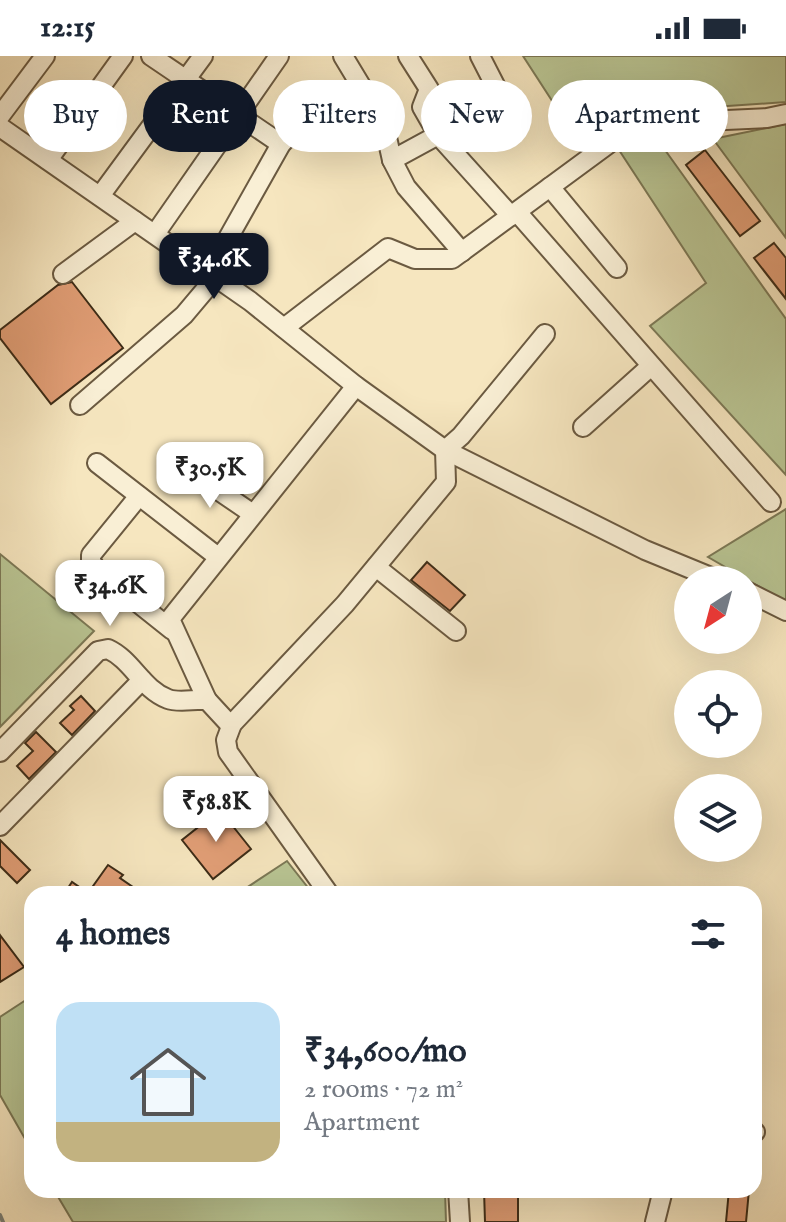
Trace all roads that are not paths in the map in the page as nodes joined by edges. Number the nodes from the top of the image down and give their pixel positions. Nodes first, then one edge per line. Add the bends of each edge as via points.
1 (45, 56) edge
2 (123, 56) edge
3 (151, 56) edge
4 (203, 56) edge
5 (279, 56) edge
6 (343, 56) edge
7 (408, 56) edge
8 (480, 56) edge
9 (186, 80) joint
10 (423, 80) edge
11 (492, 80) edge
12 (257, 88) edge
13 (786, 114) edge
14 (0, 116) edge
15 (0, 127) edge
16 (143, 138) edge
17 (421, 144) edge
18 (212, 152) edge
19 (277, 152) edge
20 (454, 152) edge
21 (48, 160) junction
22 (392, 160) junction
23 (550, 187) junction
24 (100, 196) junction
25 (514, 214) junction
26 (135, 221) junction
27 (155, 234) junction
28 (462, 252) junction
29 (617, 268) dead end
30 (63, 274) dead end
31 (212, 275) junction
32 (284, 328) junction
33 (545, 334) dead end
34 (651, 366) junction
35 (356, 386) junction
36 (80, 405) dead end
37 (583, 427) dead end
38 (445, 450) junction
39 (97, 463) dead end
40 (190, 471) dead end
41 (139, 496) junction
42 (771, 502) dead end
43 (253, 514) junction
44 (218, 557) junction
45 (684, 566) edge
46 (376, 567) junction
47 (762, 599) edge
48 (786, 611) edge
49 (172, 630) junction
50 (456, 631) dead end
51 (142, 680) junction
52 (207, 700) junction
53 (231, 726) junction
54 (0, 752) edge
55 (0, 826) edge
56 (323, 886) edge
57 (458, 1198) edge
58 (661, 1198) edge
59 (460, 1222) edge
60 (655, 1222) edge

1 - 14 street
2 - 21 street
3 - 9 street
4 - 9 street
5 - 12 street
6 - 22 street via 384,124
7 - 10 street
8 - 11 street
13 - 23 street via 641,124
15 - 21 street
16 - 24 street
17 - 22 street
18 - 27 street
19 - 31 street
20 - 25 street
21 - 24 street
22 - 28 street via 406,187
23 - 25 street
23 - 29 street
24 - 26 street
25 - 28 street
25 - 34 street
26 - 27 street
26 - 30 street
27 - 31 street
28 - 32 street via 452,259 415,259 388,248
31 - 32 street
31 - 36 street via 184,315
32 - 35 street
33 - 38 street
34 - 37 street
34 - 42 street
35 - 38 street
35 - 43 street
38 - 45 street
38 - 46 street via 446,482
39 - 41 street
40 - 43 street
41 - 44 street
41 - 49 street via 91,555 91,562
43 - 44 street
44 - 49 street via 170,619
46 - 50 street
46 - 53 street
47 - 48 street
49 - 52 street
51 - 52 street via 171,701
51 - 54 street via 118,653 98,651
51 - 55 street
52 - 53 street
53 - 56 street via 228,752
57 - 59 street
58 - 60 street

